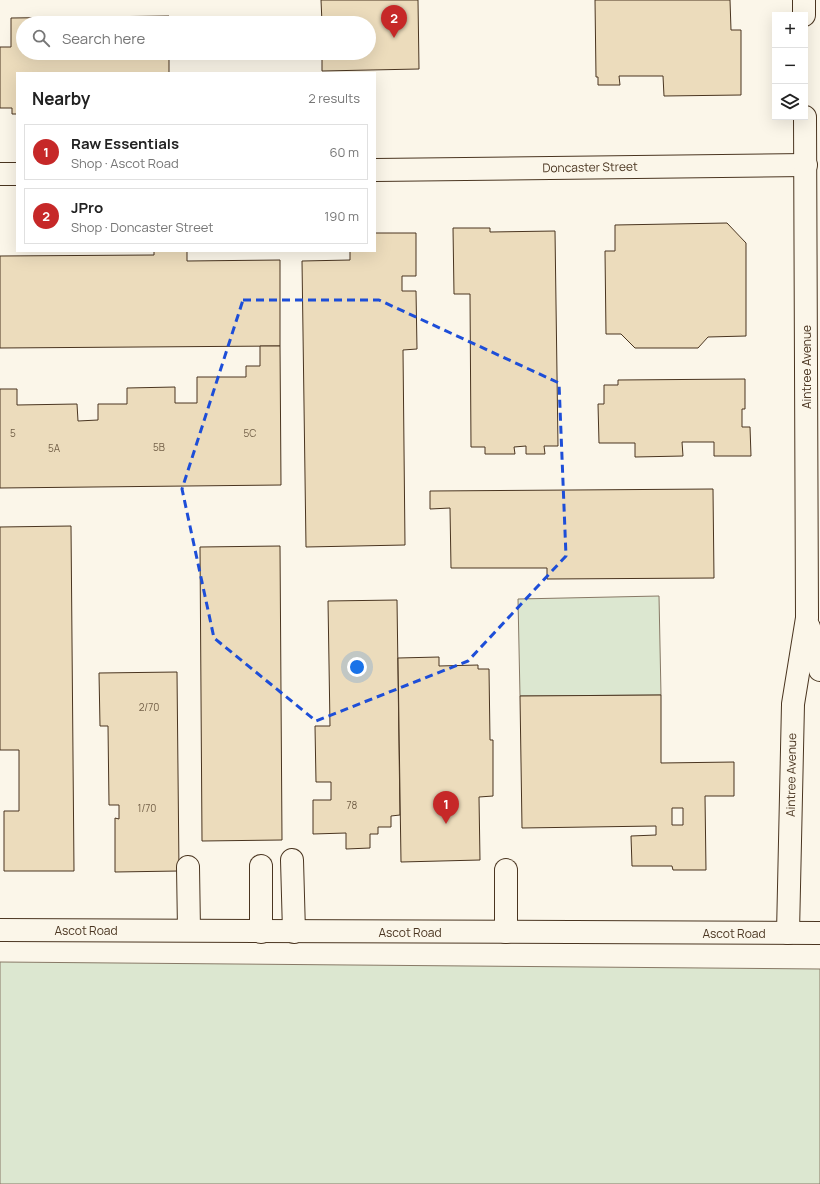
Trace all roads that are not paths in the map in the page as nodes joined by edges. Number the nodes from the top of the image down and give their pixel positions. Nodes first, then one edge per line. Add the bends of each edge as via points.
1 (804, 0) edge
2 (804, 12) edge
3 (805, 120) edge
4 (806, 165) junction
5 (376, 170) edge
6 (0, 174) edge
7 (16, 174) edge
8 (807, 618) junction
9 (820, 670) edge
10 (292, 860) dead end
11 (261, 866) dead end
12 (188, 867) dead end
13 (506, 870) dead end
14 (0, 930) edge
15 (188, 930) junction
16 (261, 932) junction
17 (294, 932) junction
18 (506, 932) junction
19 (788, 933) junction
20 (820, 933) edge

1 - 2 street
3 - 4 street, Aintree Avenue
4 - 5 street, Doncaster Street
4 - 8 street, Aintree Avenue
6 - 7 street
8 - 9 street, Aintree Avenue
8 - 19 street, Aintree Avenue via 793,704
10 - 17 street
11 - 16 street
12 - 15 street
13 - 18 street
14 - 15 street, Ascot Road
15 - 16 street, Ascot Road
16 - 17 street, Ascot Road
17 - 18 street, Ascot Road
18 - 19 street, Ascot Road
19 - 20 street, Ascot Road

